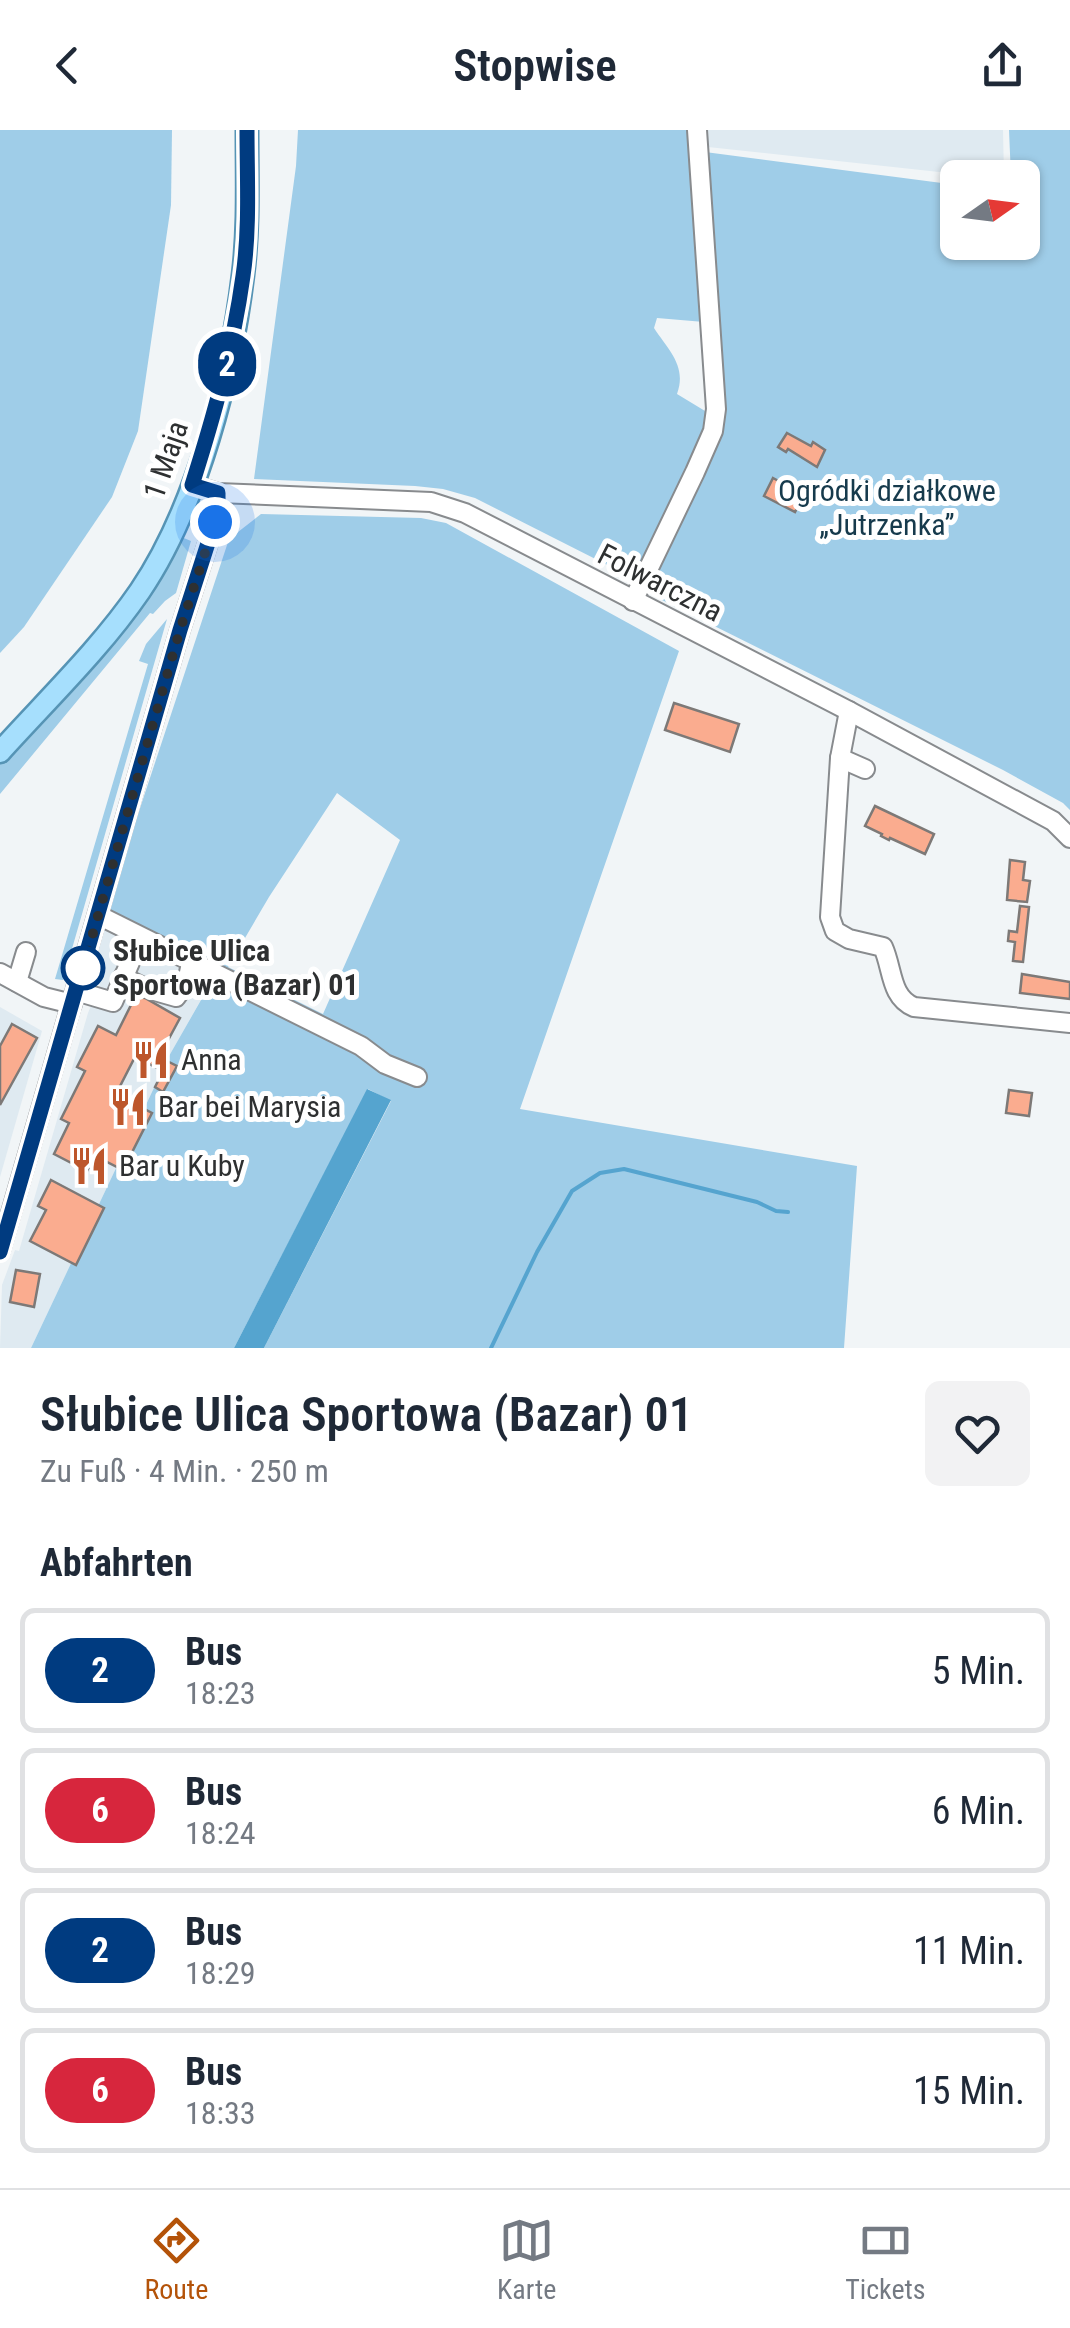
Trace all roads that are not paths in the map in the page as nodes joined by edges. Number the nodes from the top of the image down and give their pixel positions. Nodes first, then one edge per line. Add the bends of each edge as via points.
1 (247, 130) edge
2 (697, 130) edge
3 (192, 485) junction
4 (218, 493) junction
5 (633, 601) junction
6 (849, 711) junction
7 (0, 752) edge
8 (840, 758) junction
9 (865, 769) dead end
10 (1070, 838) edge
11 (98, 915) junction
12 (21, 951) dead end
13 (133, 956) junction
14 (191, 962) junction
15 (8, 977) edge
16 (74, 998) junction
17 (1070, 1023) edge
18 (417, 1078) dead end
19 (0, 1252) edge

1 - 3 main road, 1 Maja via 244,274 230,354
2 - 5 street via 716,406 712,431
3 - 4 street, Folwarczna
3 - 7 main road, 1 Maja via 142,588
4 - 5 street, Folwarczna via 431,502
4 - 11 street via 218,512
5 - 6 street, Folwarczna
6 - 8 street
6 - 10 street, Folwarczna
8 - 9 street
8 - 17 street via 830,917 835,931 882,947 896,992 914,1007
11 - 13 street
11 - 16 street
12 - 15 street
13 - 14 street
13 - 14 street via 148,988 176,997
13 - 16 street via 113,1002
14 - 18 street
15 - 16 street via 44,997
16 - 19 street

